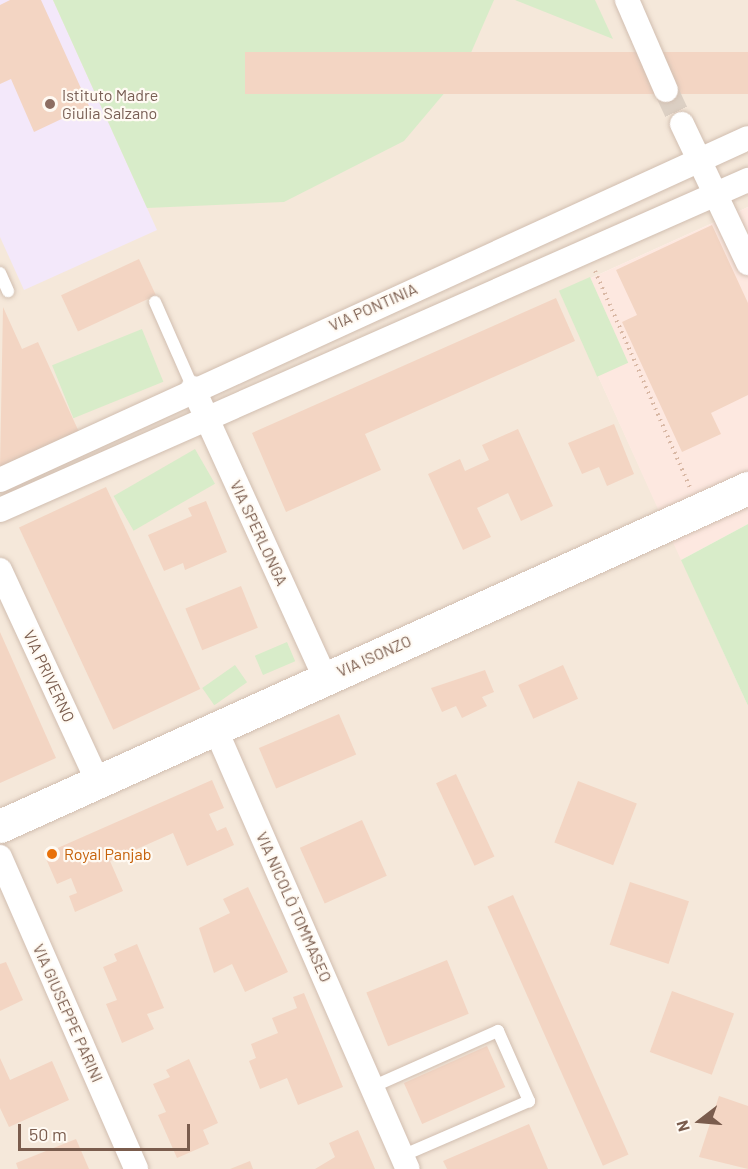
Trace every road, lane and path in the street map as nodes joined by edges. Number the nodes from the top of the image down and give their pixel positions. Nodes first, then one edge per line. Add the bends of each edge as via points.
1 (627, 0) edge
2 (666, 90) tunnel mouth
3 (682, 124) tunnel mouth
4 (748, 138) edge
5 (699, 161) junction
6 (748, 180) edge
7 (715, 196) junction
8 (586, 253) junction
9 (748, 263) edge
10 (0, 273) edge
11 (8, 291) dead end
12 (155, 302) dead end
13 (193, 388) junction
14 (208, 421) junction
15 (0, 480) edge
16 (748, 488) edge
17 (700, 509) junction
18 (0, 510) edge
19 (0, 570) edge
20 (325, 678) junction
21 (215, 728) junction
22 (98, 782) junction
23 (0, 826) edge
24 (0, 857) edge
25 (372, 1087) junction
26 (405, 1162) edge
27 (136, 1169) edge

1 - 2 street
3 - 5 street
4 - 5 street, VIA PONTINIA
5 - 7 street
5 - 13 street, VIA PONTINIA
6 - 7 street
7 - 8 street
7 - 9 street
8 - 14 street
8 - 17 path
10 - 11 lane
12 - 13 lane
13 - 14 street, VIA SPERLONGA
13 - 15 street, VIA PONTINIA
14 - 18 street
14 - 20 street, VIA SPERLONGA
16 - 17 main road, VIA ISONZO
17 - 20 main road, VIA ISONZO
19 - 22 street, VIA PRIVERNO
20 - 21 main road, VIA ISONZO
21 - 22 main road, VIA ISONZO
21 - 25 street, VIA NICOLÒ TOMMASEO
22 - 23 main road, VIA ISONZO
24 - 27 street, VIA GIUSEPPE PARINI
25 - 26 street, VIA NICOLÒ TOMMASEO
25 - 26 lane, VIA NICOLÒ TOMMASEO via 498,1031 529,1101

